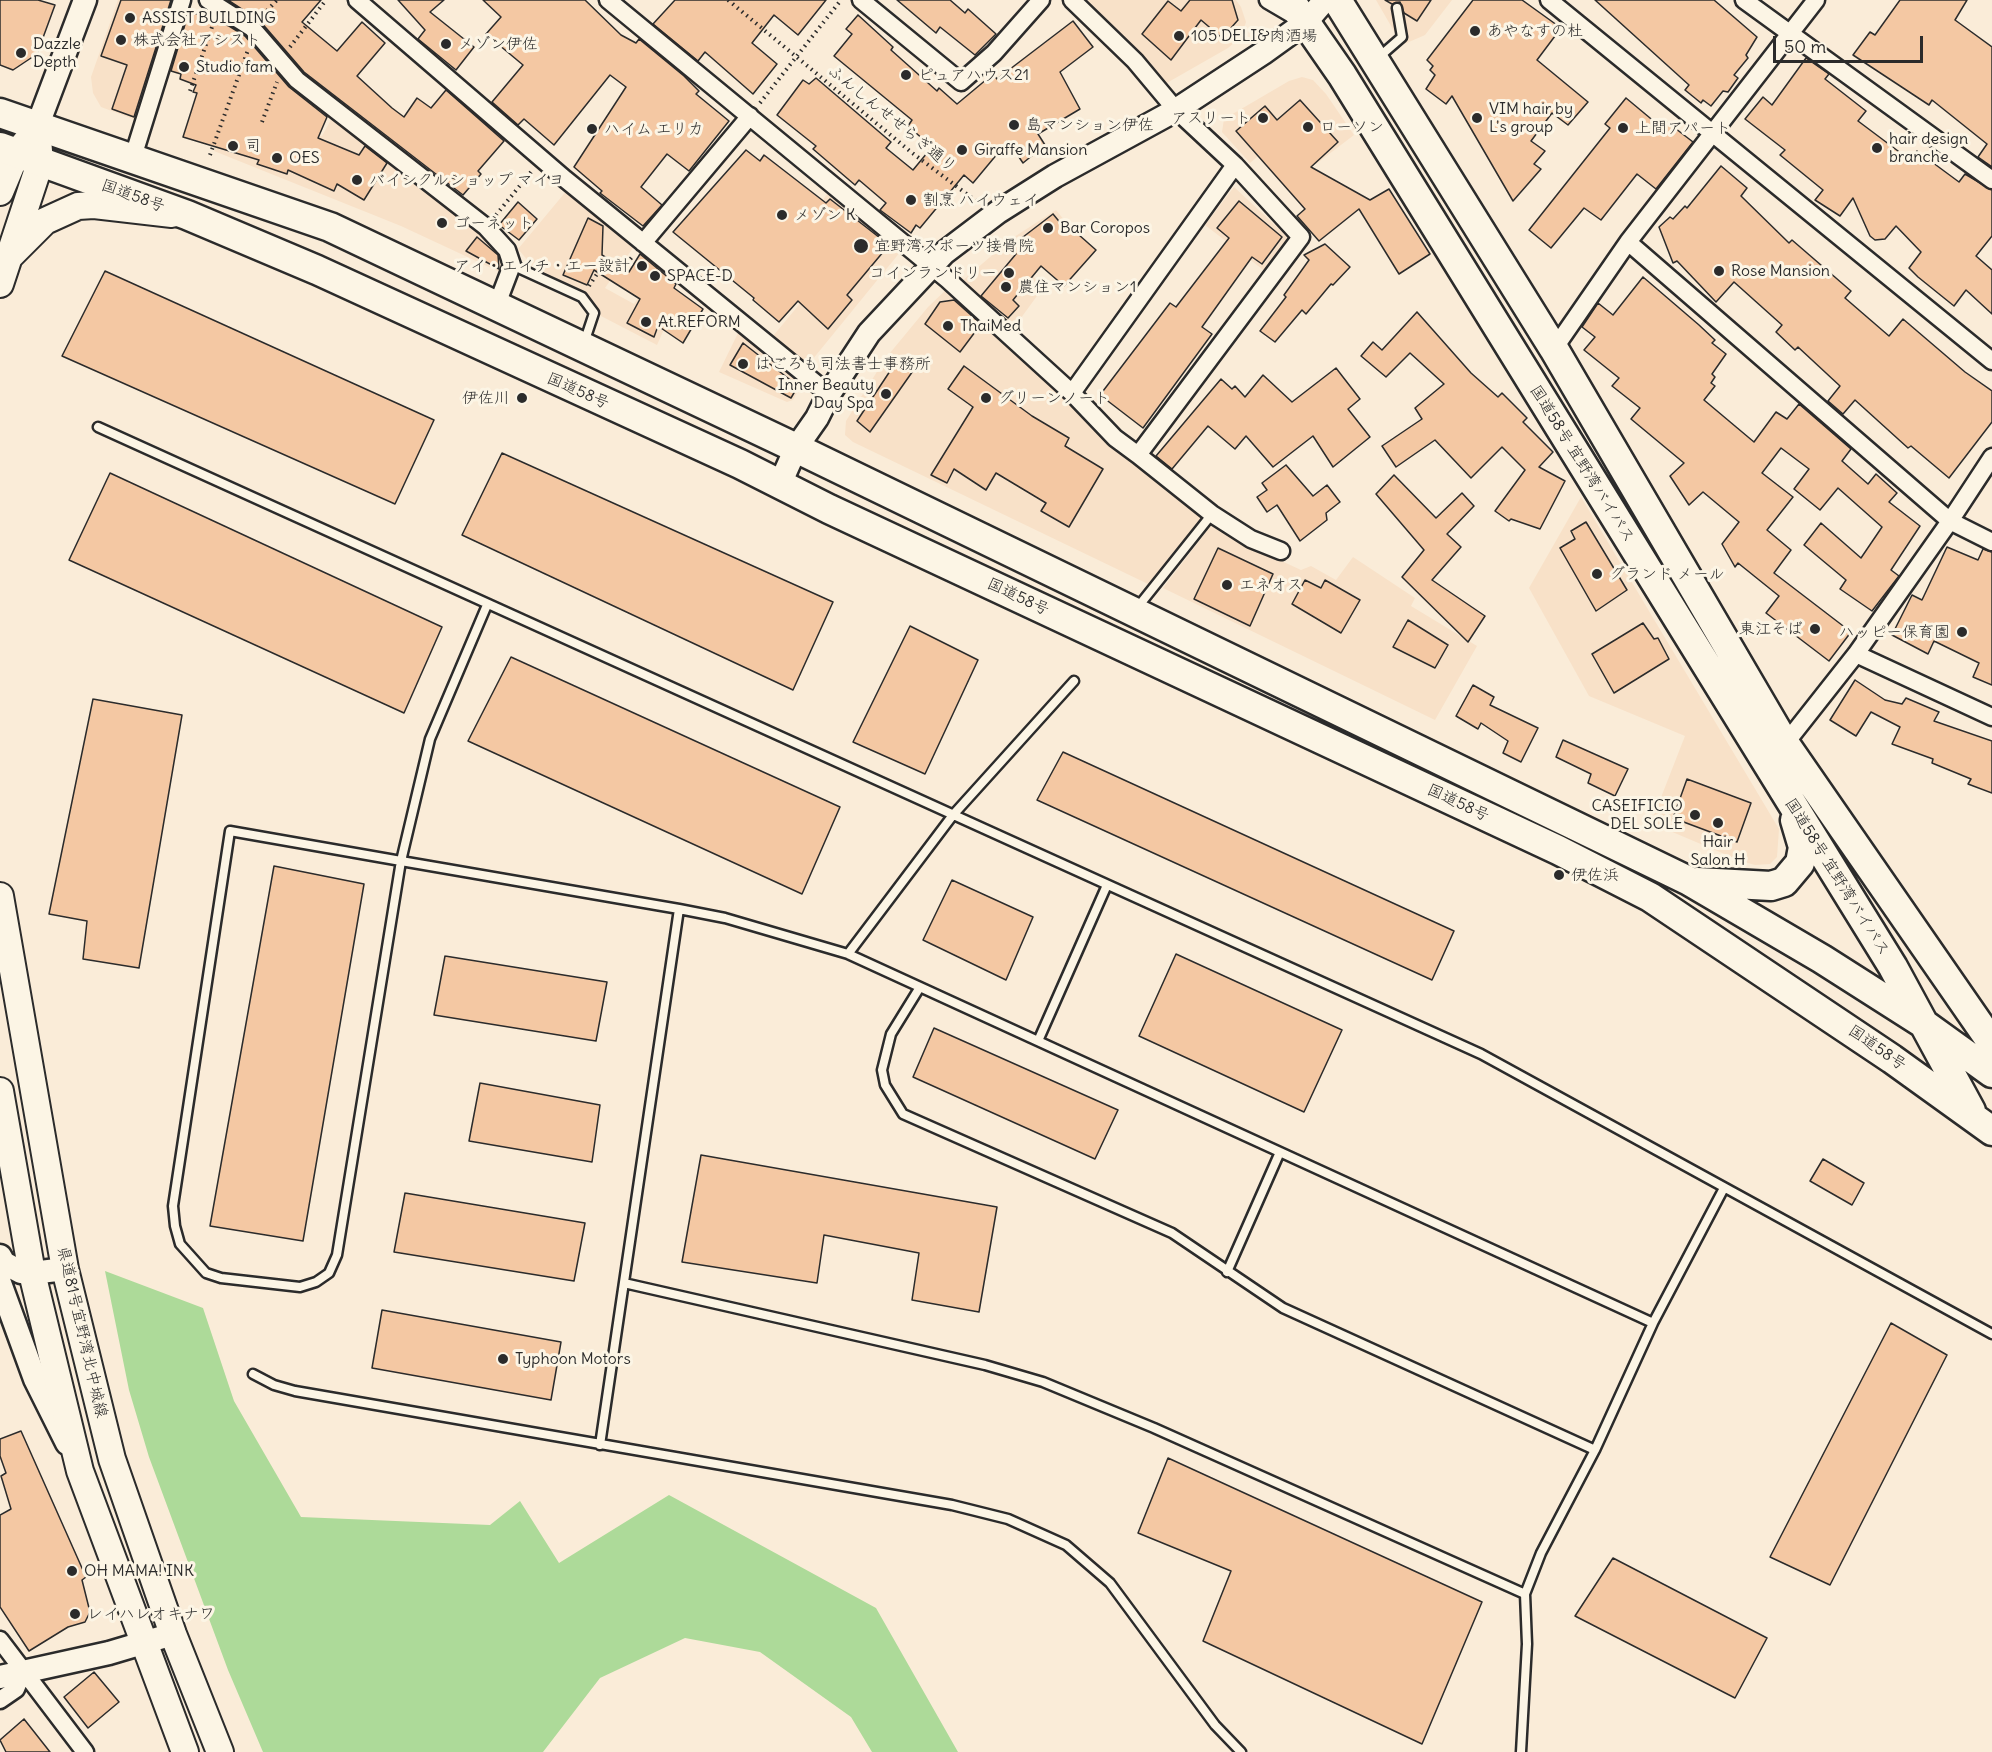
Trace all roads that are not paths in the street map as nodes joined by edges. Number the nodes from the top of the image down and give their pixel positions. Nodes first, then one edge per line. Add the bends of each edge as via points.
1 (85, 0) edge
2 (182, 0) edge
3 (357, 0) edge
4 (608, 0) edge
5 (861, 0) edge
6 (1041, 0) edge
7 (1072, 0) edge
8 (1268, 0) edge
9 (1325, 0) edge
10 (1337, 0) edge
11 (1549, 0) edge
12 (1744, 0) edge
13 (1816, 0) edge
14 (214, 3) edge
15 (1397, 8) dead end
16 (1298, 11) edge
17 (1790, 34) junction
18 (1376, 61) junction
19 (1176, 110) junction
20 (0, 113) edge
21 (750, 116) junction
22 (37, 127) junction
23 (1711, 132) junction
24 (18, 155) edge
25 (133, 157) junction
26 (1235, 165) junction
27 (1992, 180) edge
28 (0, 192) edge
29 (187, 215) junction
30 (1628, 242) junction
31 (644, 243) junction
32 (8, 258) junction
33 (512, 265) junction
34 (929, 266) junction
35 (0, 284) edge
36 (496, 307) junction
37 (582, 348) junction
38 (1554, 349) junction
39 (1992, 361) edge
40 (1072, 393) junction
41 (829, 394) junction
42 (98, 427) dead end
43 (796, 448) junction
44 (1138, 455) junction
45 (1992, 457) edge
46 (780, 484) junction
47 (1212, 514) junction
48 (1950, 521) junction
49 (1992, 542) edge
50 (1281, 551) dead end
51 (487, 605) junction
52 (1133, 613) junction
53 (1856, 654) junction
54 (1074, 681) dead end
55 (1992, 717) edge
56 (1785, 744) junction
57 (1776, 778) junction
58 (953, 815) junction
59 (401, 861) junction
60 (1870, 864) junction
61 (1689, 881) junction
62 (1107, 885) junction
63 (0, 896) edge
64 (679, 909) junction
65 (848, 954) junction
66 (920, 987) junction
67 (1904, 1001) junction
68 (1836, 1021) junction
69 (1924, 1024) junction
70 (1038, 1041) junction
71 (1992, 1043) edge
72 (1992, 1073) edge
73 (0, 1091) edge
74 (1984, 1125) edge
75 (1280, 1152) junction
76 (1724, 1188) junction
77 (0, 1256) edge
78 (65, 1269) junction
79 (1227, 1272) junction
80 (32, 1274) junction
81 (0, 1283) edge
82 (624, 1283) junction
83 (1653, 1323) junction
84 (1992, 1334) edge
85 (253, 1374) dead end
86 (600, 1445) junction
87 (1595, 1450) junction
88 (80, 1471) junction
89 (1525, 1594) junction
90 (173, 1634) junction
91 (0, 1640) edge
92 (144, 1644) junction
93 (23, 1672) junction
94 (0, 1677) edge
95 (0, 1700) edge
96 (85, 1752) edge
97 (185, 1752) edge
98 (220, 1752) edge
99 (1241, 1752) edge
100 (1521, 1752) edge

1 - 22 street
2 - 25 street
3 - 31 street
4 - 21 street
5 - 6 street via 961,82 994,53
7 - 19 street via 1135,61
8 - 16 street
9 - 16 street
10 - 18 highway, 国道58号 宜野湾バイパス
11 - 23 street
12 - 17 street
13 - 17 street
14 - 33 street via 255,28 297,80 486,227 507,250
15 - 18 lane via 1402,37
16 - 19 street via 1263,53
16 - 57 highway, 国道58号 宜野湾バイパス via 1342,75
17 - 23 street
17 - 27 street
18 - 38 highway, 国道58号 宜野湾バイパス
19 - 26 street
19 - 34 street via 1055,176 966,234
20 - 22 highway, 国道58号
21 - 31 street
21 - 34 street
22 - 24 main road
22 - 25 highway, 国道58号
23 - 30 street
23 - 39 street
24 - 28 main road
24 - 29 highway, 国道58号
24 - 32 main road
25 - 36 highway, 国道58号 via 330,227
26 - 40 street
26 - 44 street via 1301,237
29 - 32 main road via 78,206 45,221
29 - 46 highway, 国道58号 via 317,270
30 - 38 street
30 - 48 street
31 - 41 street
32 - 35 main road
33 - 36 street
33 - 37 lane via 582,297 594,313
34 - 40 street
34 - 41 street via 869,333
36 - 37 highway, 国道58号
37 - 43 highway, 国道58号
38 - 56 highway, 国道58号 宜野湾バイパス
40 - 44 street via 1115,438
41 - 43 street via 818,418
42 - 51 lane
43 - 46 street
43 - 52 highway, 国道58号
44 - 47 street
45 - 48 street
46 - 68 highway, 国道58号 via 1578,860 1650,897
47 - 50 street via 1251,539
47 - 52 lane
48 - 49 street
48 - 53 street
51 - 58 lane
51 - 59 lane via 430,739
52 - 61 highway, 国道58号
53 - 55 street
53 - 56 street
54 - 58 lane
56 - 60 highway, 国道58号 宜野湾バイパス
57 - 61 highway via 1803,847 1792,876 1771,886
57 - 67 highway, 国道58号 宜野湾バイパス
58 - 62 lane
58 - 65 lane
59 - 59 lane via 230,831 173,1206 180,1244 206,1273 300,1287 328,1273 337,1256
59 - 64 lane
60 - 67 highway via 1907,954 1912,980
60 - 71 highway, 国道58号 宜野湾バイパス
61 - 67 highway, 国道58号
62 - 70 lane
62 - 76 lane via 1480,1054
63 - 78 main road, 県道81号宜野湾北中城線
64 - 65 lane via 725,918
64 - 82 lane
65 - 66 lane
66 - 70 lane
66 - 79 lane via 891,1034 882,1070 885,1086 903,1114 1172,1233
67 - 68 highway via 1883,1017
67 - 69 highway, 国道58号 宜野湾バイパス
68 - 74 highway, 国道58号
69 - 72 highway
69 - 74 highway, 国道58号 宜野湾バイパス
70 - 75 lane
73 - 80 main road, 県道81号宜野湾北中城線
75 - 79 lane
75 - 83 lane
76 - 83 lane
76 - 84 lane
77 - 80 street via 4,1263
78 - 80 street
78 - 90 main road, 県道81号宜野湾北中城線 via 112,1459
79 - 87 lane via 1282,1308
80 - 88 main road, 県道81号宜野湾北中城線
81 - 88 street via 35,1379
82 - 86 lane
82 - 89 lane via 985,1365 1043,1382
83 - 87 lane
85 - 86 lane via 295,1391
86 - 99 lane via 952,1505 1008,1518 1066,1545 1110,1583 1215,1725
87 - 89 lane via 1541,1553
88 - 92 main road, 県道81号宜野湾北中城線
89 - 100 lane via 1527,1644
90 - 92 street
90 - 98 main road, 県道81号宜野湾北中城線
91 - 93 street
92 - 93 street
92 - 97 main road, 県道81号宜野湾北中城線
93 - 94 street
93 - 95 street via 16,1689
93 - 96 street

